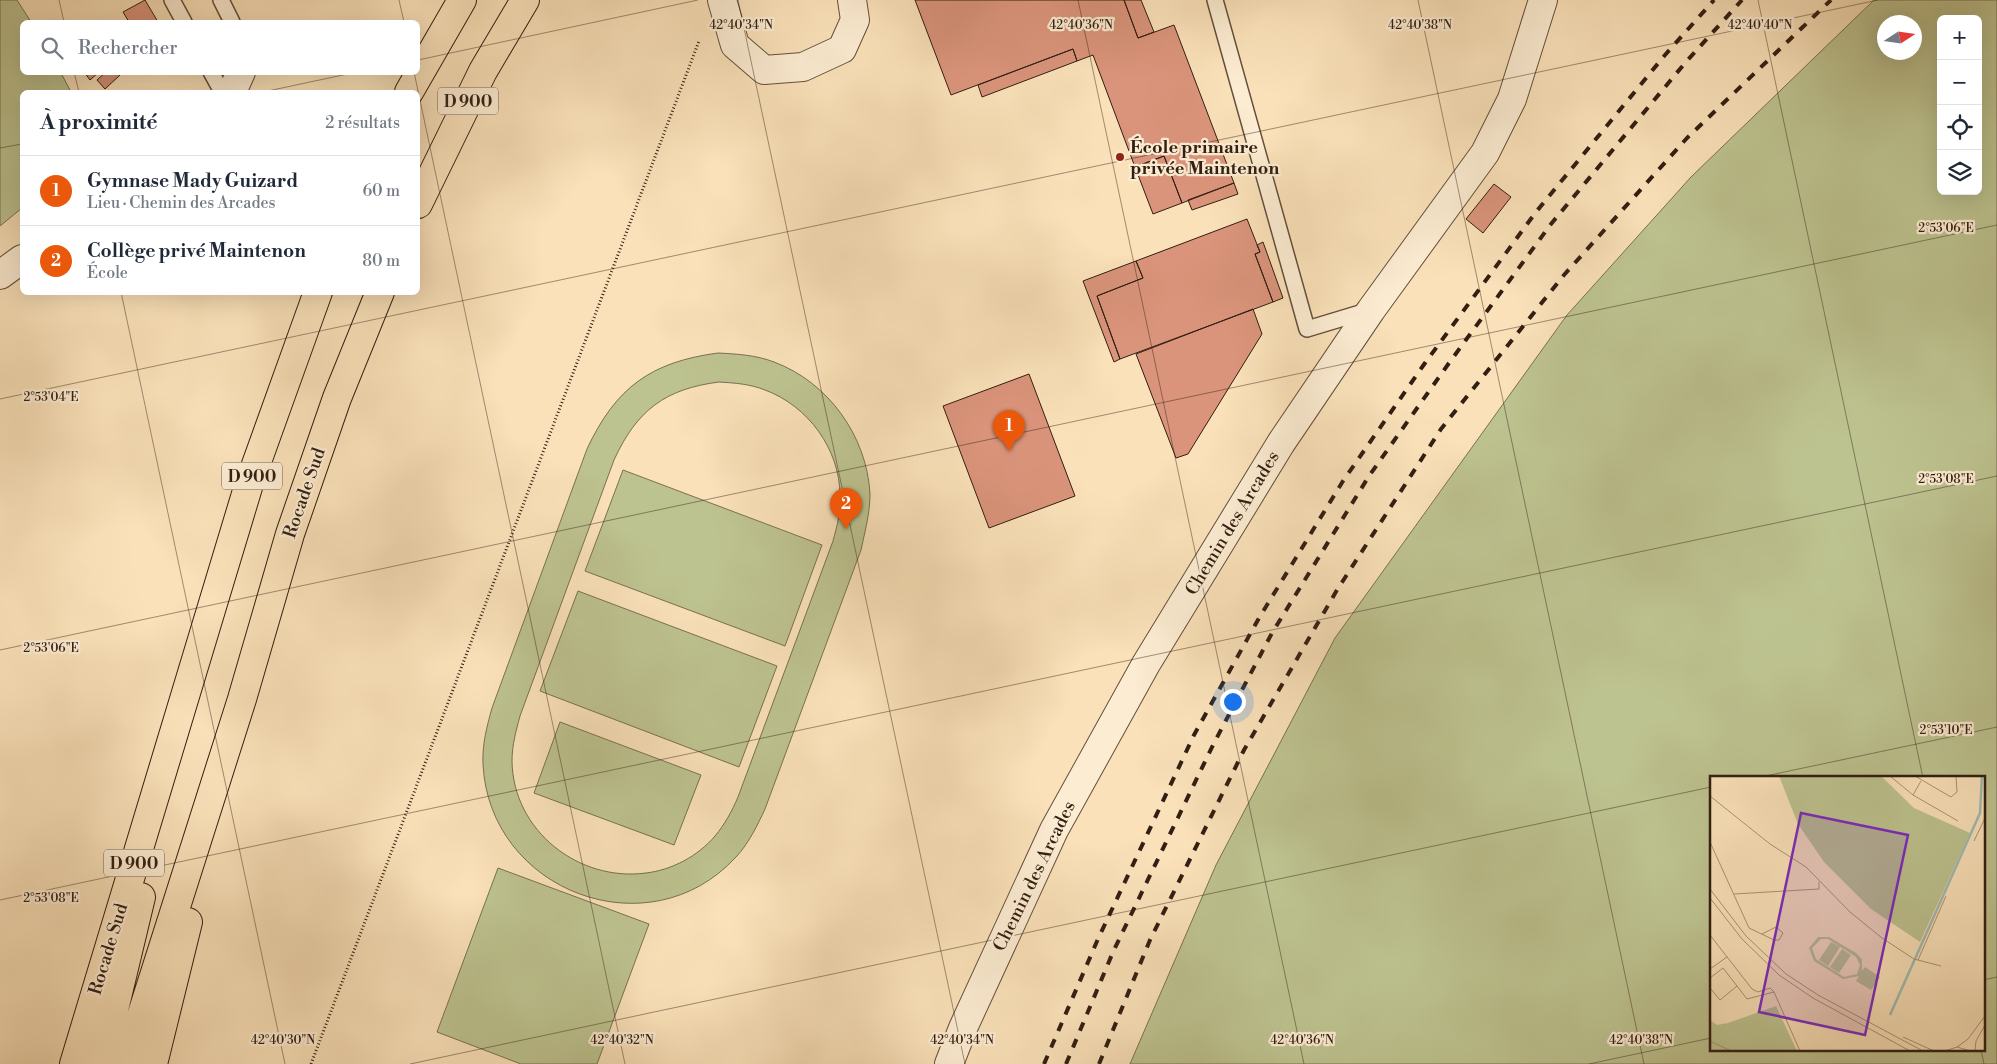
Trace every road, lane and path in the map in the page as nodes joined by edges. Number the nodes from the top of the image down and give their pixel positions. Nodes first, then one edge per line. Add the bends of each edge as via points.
1 (172, 0) edge
2 (221, 0) edge
3 (462, 0) edge
4 (525, 0) edge
5 (722, 0) edge
6 (852, 0) edge
7 (1215, 0) edge
8 (1543, 0) edge
9 (183, 20) edge
10 (231, 20) edge
11 (703, 33) dead end
12 (420, 71) edge
13 (213, 75) edge
14 (240, 75) edge
15 (418, 75) edge
16 (221, 90) edge
17 (233, 90) edge
18 (410, 90) edge
19 (420, 200) edge
20 (20, 261) edge
21 (0, 276) edge
22 (317, 295) edge
23 (379, 295) edge
24 (1371, 310) junction
25 (195, 662) junction
26 (242, 699) junction
27 (74, 1064) edge
28 (102, 1064) edge
29 (126, 1064) edge
30 (153, 1064) edge
31 (311, 1064) edge
32 (949, 1064) edge

1 - 9 lane
2 - 10 lane
3 - 12 main road, D 900
4 - 19 main road, D 900 via 483,72
5 - 6 street via 735,45 764,70 803,67 842,49 855,20
7 - 24 lane via 1307,329
8 - 24 street, Chemin des Arcades via 1512,99 1485,153
11 - 31 path
13 - 16 lane
14 - 17 street
15 - 18 main road, D 900
20 - 21 street
22 - 25 main road, Rocade Sud / D 900 via 249,484
23 - 26 main road, Rocade Sud / D 900 via 290,534
24 - 32 street, Chemin des Arcades via 1281,443 1146,664 1054,830
25 - 27 main road, Rocade Sud / D 900
25 - 28 main road, Rocade Sud / D 900
26 - 29 main road, Rocade Sud / D 900
26 - 30 main road, Rocade Sud / D 900

